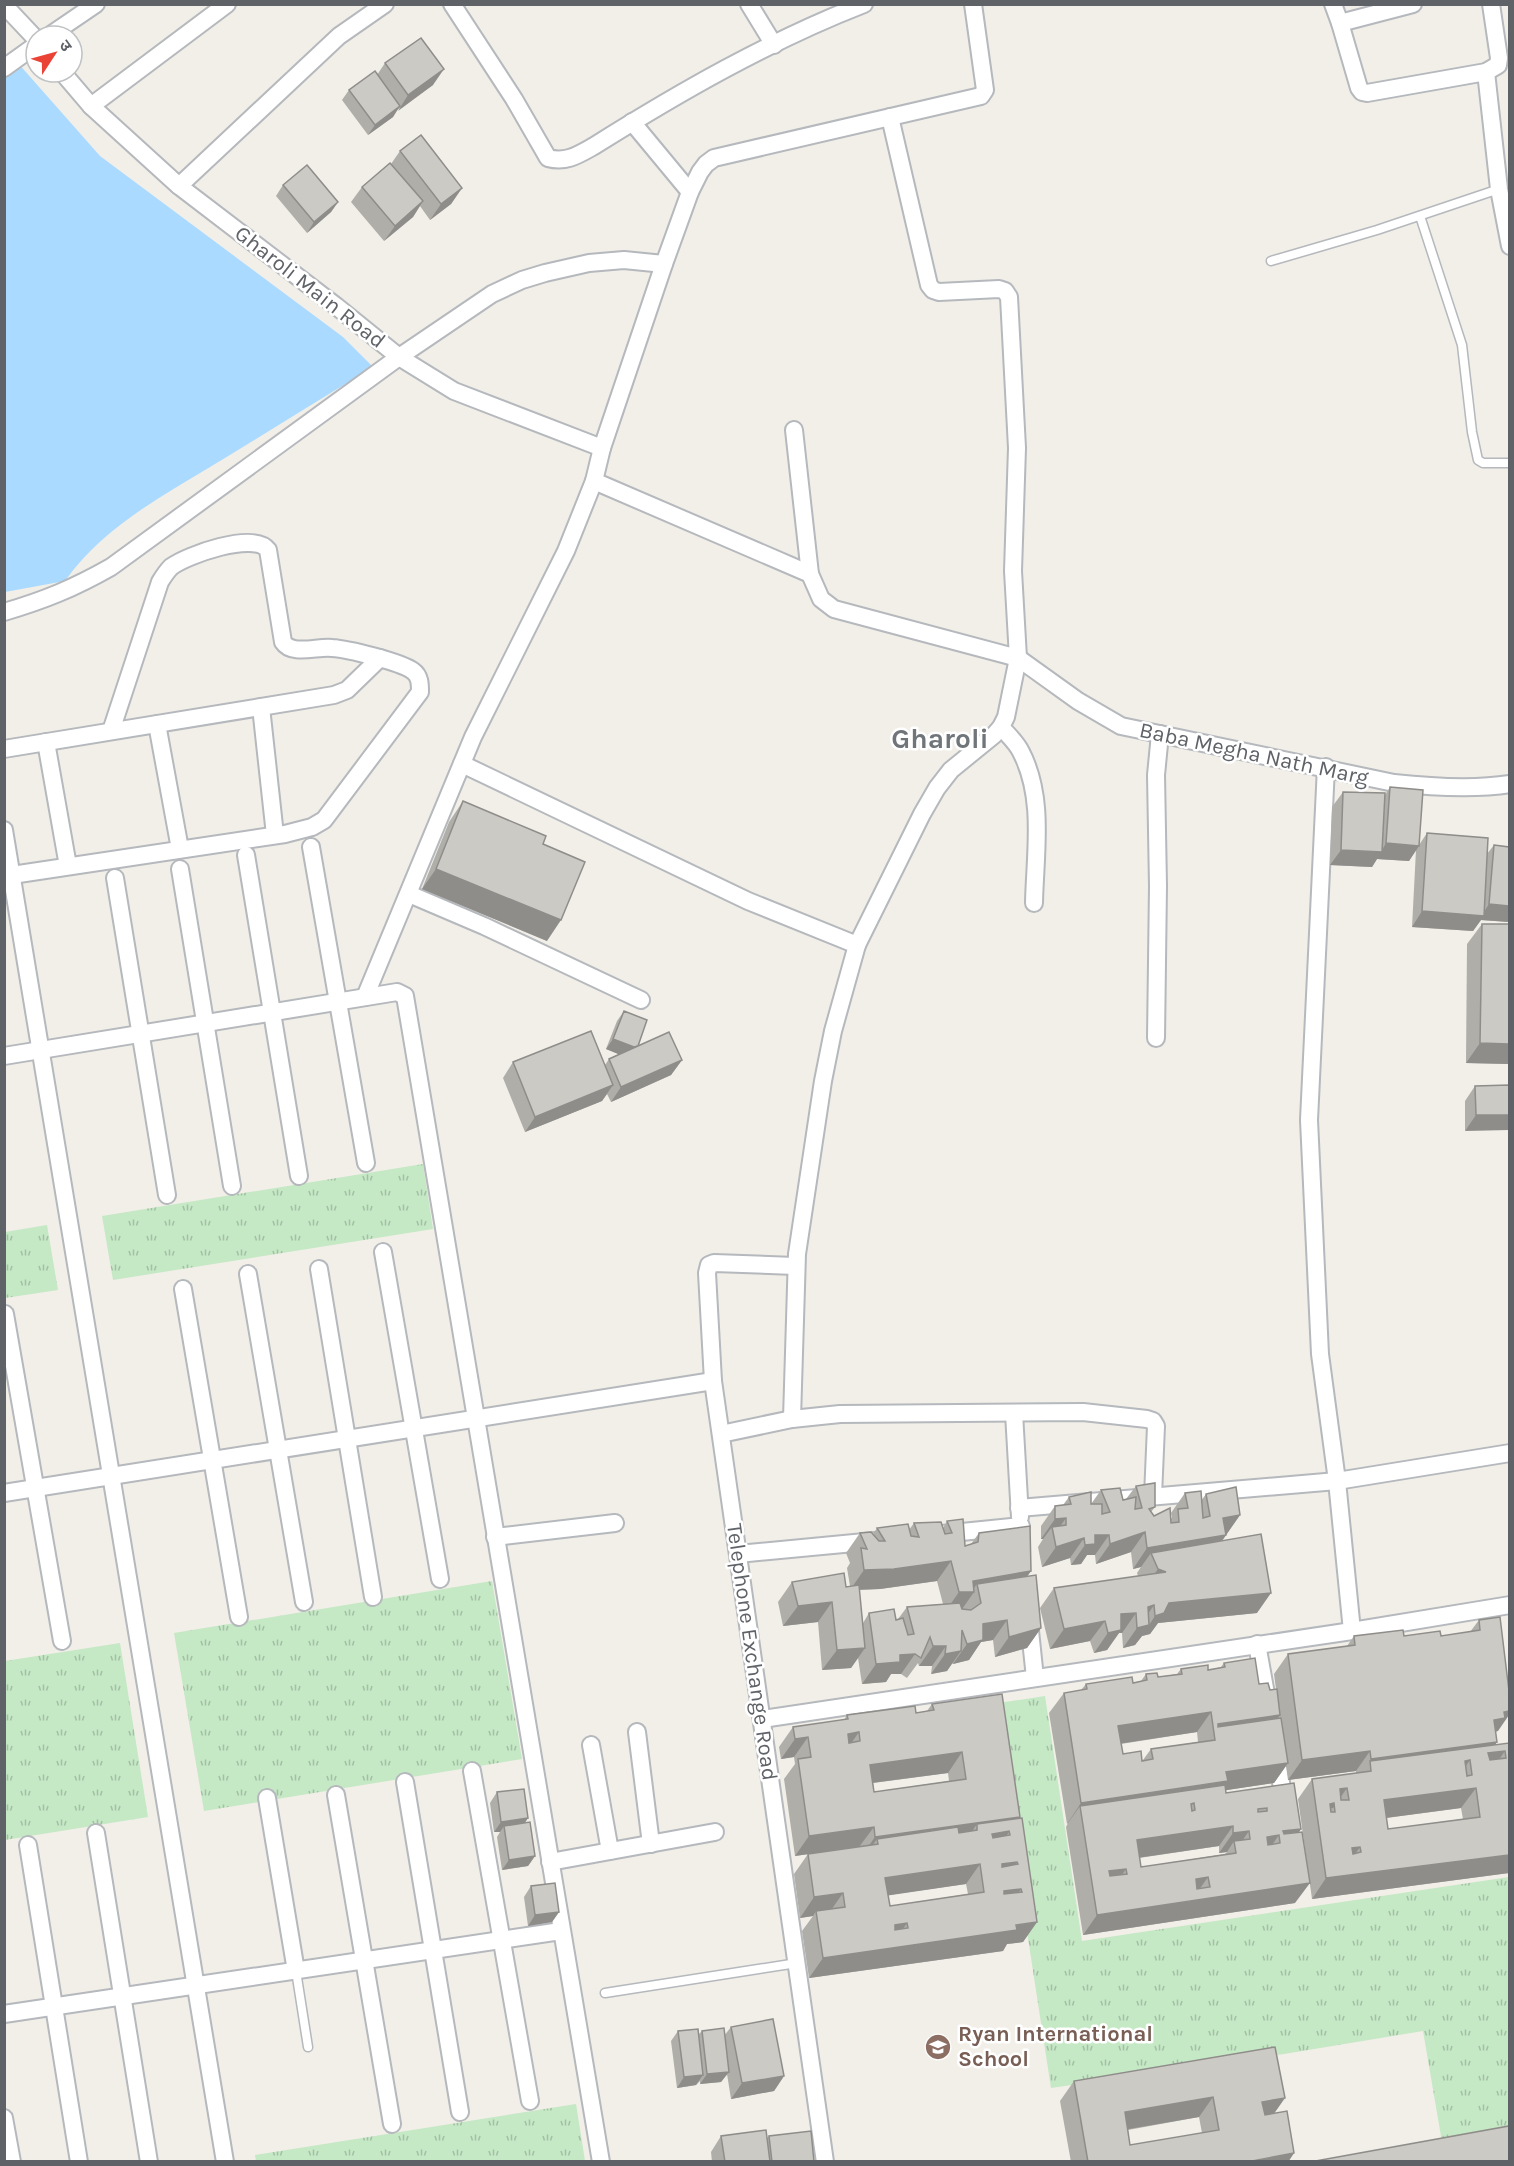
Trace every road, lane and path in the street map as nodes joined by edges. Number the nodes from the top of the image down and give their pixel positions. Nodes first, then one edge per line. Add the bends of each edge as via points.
1 (4, 4) edge
2 (96, 4) edge
3 (227, 4) edge
4 (385, 4) edge
5 (453, 4) edge
6 (749, 4) edge
7 (864, 4) edge
8 (973, 4) edge
9 (1333, 4) edge
10 (1413, 4) edge
11 (1491, 4) edge
12 (1340, 23) junction
13 (67, 24) edge
14 (24, 26) edge
15 (774, 45) junction
16 (24, 54) edge
17 (4, 68) edge
18 (1486, 72) junction
19 (72, 84) edge
20 (91, 106) junction
21 (890, 117) junction
22 (632, 122) junction
23 (179, 186) junction
24 (1499, 189) junction
25 (690, 192) junction
26 (1420, 216) junction
27 (1509, 246) edge
28 (1271, 261) dead end
29 (664, 264) junction
30 (399, 357) junction
31 (794, 430) dead end
32 (602, 448) junction
33 (1509, 463) edge
34 (594, 481) junction
35 (810, 574) junction
36 (4, 612) edge
37 (380, 658) junction
38 (1018, 658) junction
39 (261, 707) junction
40 (157, 724) junction
41 (1001, 727) junction
42 (111, 731) junction
43 (1160, 734) junction
44 (46, 742) junction
45 (4, 748) edge
46 (462, 764) junction
47 (1326, 767) junction
48 (1509, 784) edge
49 (4, 830) edge
50 (275, 835) junction
51 (311, 847) dead end
52 (180, 849) junction
53 (246, 855) dead end
54 (68, 866) junction
55 (180, 869) dead end
56 (12, 875) junction
57 (115, 878) dead end
58 (409, 894) junction
59 (1034, 903) dead end
60 (857, 945) junction
61 (365, 998) junction
62 (641, 1000) dead end
63 (338, 1002) junction
64 (272, 1012) junction
65 (205, 1023) junction
66 (141, 1034) junction
67 (1156, 1038) dead end
68 (41, 1050) junction
69 (4, 1056) edge
70 (366, 1163) dead end
71 (300, 1176) dead end
72 (232, 1186) dead end
73 (167, 1195) dead end
74 (383, 1251) dead end
75 (795, 1266) junction
76 (319, 1269) dead end
77 (248, 1274) dead end
78 (183, 1289) dead end
79 (5, 1314) edge
80 (713, 1380) junction
81 (1014, 1413) junction
82 (475, 1419) junction
83 (792, 1419) junction
84 (414, 1428) junction
85 (721, 1434) junction
86 (347, 1439) junction
87 (278, 1449) junction
88 (1509, 1453) edge
89 (212, 1460) junction
90 (112, 1476) junction
91 (1337, 1481) junction
92 (35, 1488) junction
93 (4, 1493) edge
94 (1153, 1496) junction
95 (1019, 1508) junction
96 (615, 1523) dead end
97 (927, 1535) edge
98 (495, 1537) junction
99 (891, 1539) edge
100 (738, 1554) junction
101 (440, 1579) dead end
102 (373, 1597) dead end
103 (304, 1602) dead end
104 (1509, 1605) edge
105 (1028, 1608) edge
106 (239, 1617) dead end
107 (1352, 1631) junction
108 (62, 1641) dead end
109 (1257, 1644) junction
110 (1035, 1678) junction
111 (762, 1719) junction
112 (637, 1732) dead end
113 (591, 1745) dead end
114 (472, 1772) dead end
115 (405, 1782) dead end
116 (336, 1795) dead end
117 (267, 1798) dead end
118 (1287, 1817) edge
119 (715, 1832) dead end
120 (96, 1833) dead end
121 (651, 1844) junction
122 (28, 1845) dead end
123 (610, 1851) junction
124 (550, 1862) junction
125 (561, 1931) junction
126 (502, 1940) junction
127 (434, 1950) junction
128 (364, 1960) junction
129 (797, 1963) junction
130 (296, 1971) junction
131 (196, 1986) junction
132 (605, 1993) dead end
133 (122, 1997) junction
134 (54, 2007) junction
135 (4, 2014) edge
136 (308, 2047) dead end
137 (530, 2101) dead end
138 (460, 2112) dead end
139 (4, 2118) edge
140 (392, 2124) dead end
141 (12, 2162) edge
142 (79, 2162) edge
143 (149, 2162) edge
144 (225, 2162) edge
145 (601, 2162) edge
146 (825, 2162) edge

1 - 14 street
2 - 13 street
3 - 20 street
4 - 23 street via 339,36
5 - 22 street via 548,158 560,161 573,157
6 - 15 street
7 - 15 street
8 - 21 street via 984,94
9 - 12 street
10 - 12 street
11 - 18 street via 1499,57 1498,65
12 - 18 street via 1362,92
15 - 22 street
16 - 17 street
18 - 24 street
19 - 20 street, Gharoli Main Road
20 - 23 street, Gharoli Main Road
21 - 25 street via 714,158 700,172
21 - 38 street via 933,290 999,289 1010,297 1017,448 1012,571
22 - 25 street
23 - 30 street, Gharoli Main Road
24 - 26 lane
24 - 27 street
25 - 29 street
26 - 28 lane
26 - 33 lane via 1462,345 1478,460
29 - 30 street, Gharoli Main Road via 624,260 589,263 522,280 492,294
29 - 32 street
30 - 32 street via 454,391
30 - 36 street via 111,567 48,599
31 - 35 street
32 - 34 street
34 - 35 street
34 - 46 street via 566,551
35 - 38 street via 821,599 834,609
37 - 39 street via 340,694
37 - 42 street via 330,647 286,646 271,559 265,546 242,542 194,555 171,568 160,582
37 - 50 street via 412,670 418,677 420,692 324,820
38 - 41 street
38 - 43 street, Baba Megha Nath Marg via 1121,726
39 - 40 street
39 - 50 street
40 - 42 street
40 - 52 street
41 - 59 street via 1021,751 1032,778 1037,808
41 - 60 street via 951,770 937,788
42 - 44 street
43 - 47 street, Baba Megha Nath Marg
43 - 67 street via 1156,776
44 - 45 street
44 - 54 street
46 - 58 street
46 - 60 street via 748,901
47 - 48 street, Baba Megha Nath Marg via 1394,783
47 - 91 street via 1309,1120 1320,1354
49 - 56 street
50 - 52 street
51 - 63 street
52 - 54 street
53 - 64 street
54 - 56 street
55 - 65 street
56 - 68 street
57 - 66 street
58 - 61 street
58 - 62 street
60 - 75 street via 823,1081
61 - 63 street
61 - 82 street via 397,992 405,996
63 - 64 street
63 - 70 street
64 - 65 street
64 - 71 street
65 - 66 street
65 - 72 street
66 - 68 street
66 - 73 street
68 - 69 street
68 - 90 street
74 - 84 street
75 - 80 street, Telephone Exchange Road via 709,1265
75 - 83 street
76 - 86 street
77 - 87 street
78 - 89 street
79 - 92 street
80 - 82 street
80 - 85 street, Telephone Exchange Road
81 - 83 street via 840,1414
81 - 94 street via 1083,1412 1153,1421
81 - 95 street
82 - 84 street
82 - 98 street
83 - 85 street
84 - 86 street
84 - 101 street
85 - 100 street, Telephone Exchange Road
86 - 87 street
86 - 102 street
87 - 89 street
87 - 103 street
88 - 91 street
89 - 90 street
89 - 106 street
90 - 92 street
90 - 131 street
91 - 94 street
91 - 107 street
92 - 93 street
92 - 108 street
94 - 95 street
95 - 97 street via 1021,1532
96 - 98 street
98 - 124 street
99 - 100 street
100 - 111 street, Telephone Exchange Road
104 - 107 street
105 - 110 street
107 - 109 street
109 - 110 street
109 - 118 street
110 - 111 street
111 - 129 street, Telephone Exchange Road
112 - 121 street
113 - 123 street
114 - 126 street
115 - 127 street
116 - 128 street
117 - 130 street
119 - 121 street
120 - 133 street
121 - 123 street
122 - 134 street
123 - 124 street
124 - 125 street
125 - 126 street
125 - 145 street
126 - 127 street
126 - 137 street
127 - 128 street
127 - 138 street
128 - 130 street
128 - 140 street
129 - 132 lane
129 - 146 street, Telephone Exchange Road
130 - 131 street
130 - 136 lane
131 - 133 street
131 - 144 street
133 - 134 street
133 - 143 street
134 - 135 street
134 - 142 street
139 - 141 street

